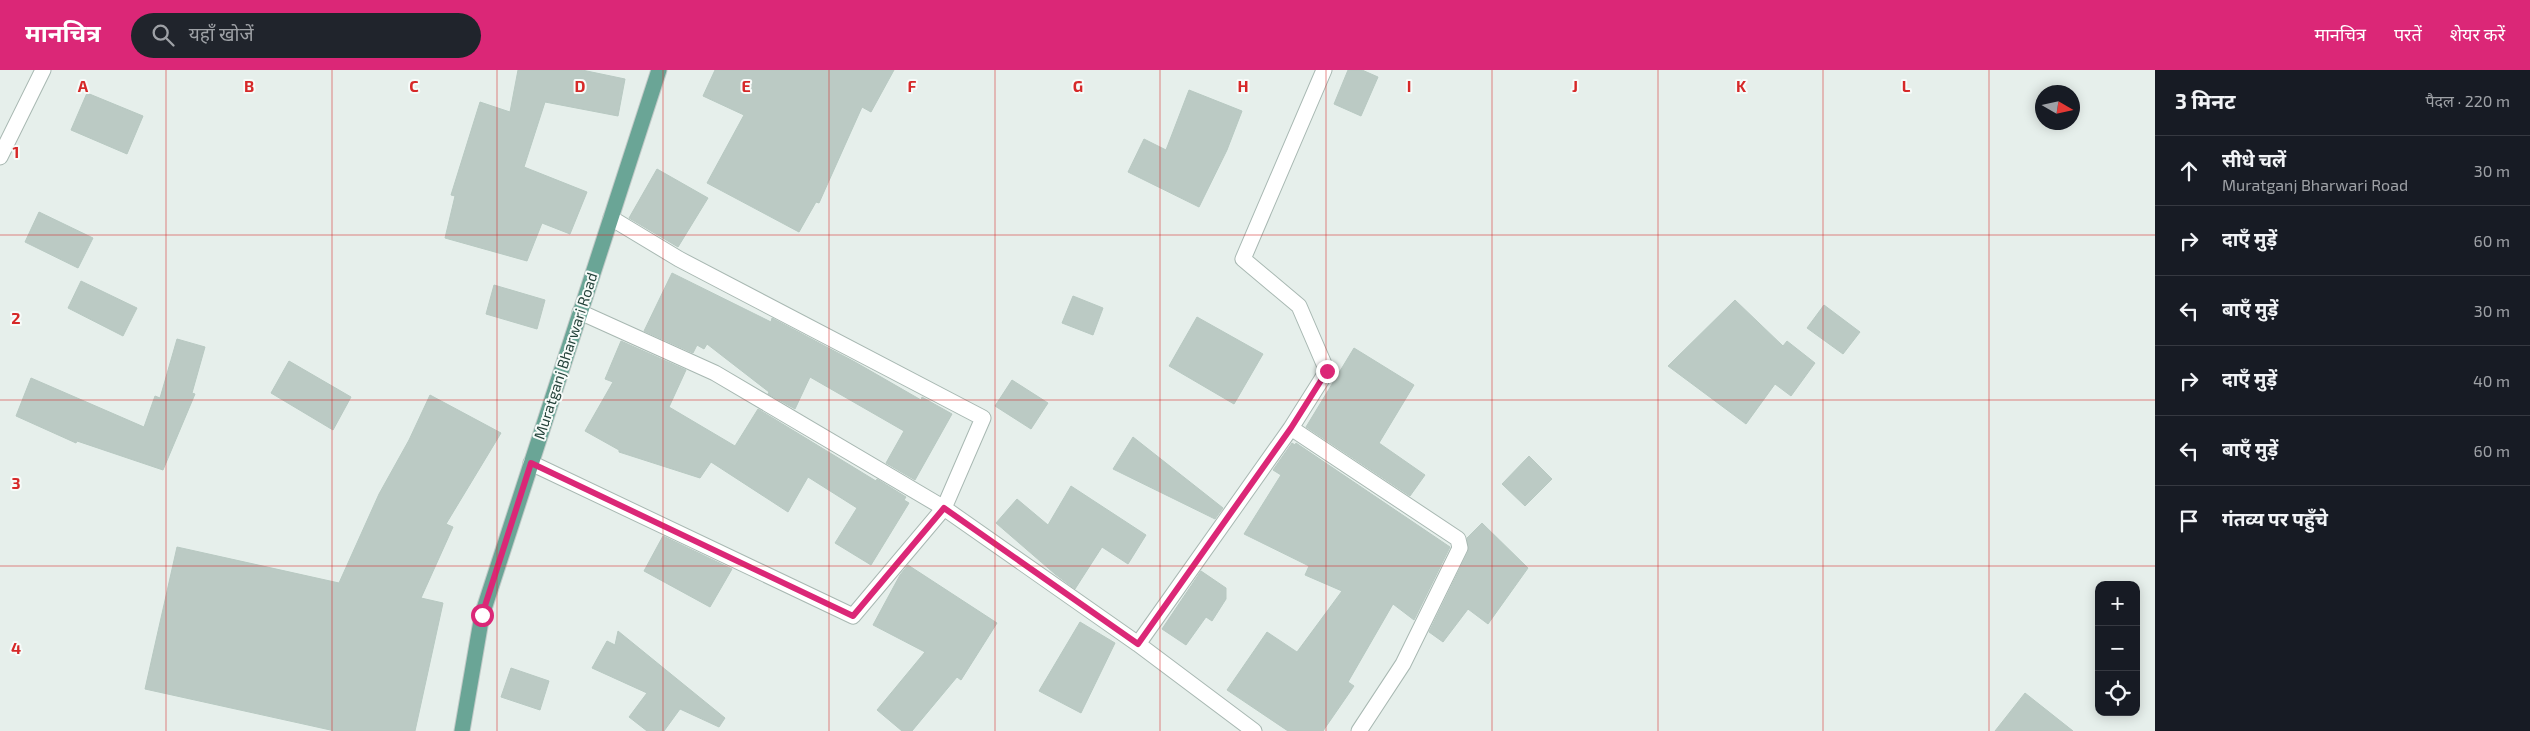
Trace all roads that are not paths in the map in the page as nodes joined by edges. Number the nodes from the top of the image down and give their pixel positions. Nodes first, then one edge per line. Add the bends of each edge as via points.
1 (43, 70) edge
2 (659, 70) edge
3 (1324, 70) edge
4 (0, 157) edge
5 (611, 218) junction
6 (580, 312) junction
7 (1291, 428) junction
8 (531, 463) junction
9 (944, 508) junction
10 (1138, 644) junction
11 (462, 731) edge
12 (1254, 731) edge
13 (1359, 731) edge

1 - 4 street
2 - 5 main road, Muratganj Bharwari Road
3 - 7 street via 1243,259 1298,306 1327,371
5 - 6 main road, Muratganj Bharwari Road
5 - 9 street via 679,259 983,418
6 - 8 main road, Muratganj Bharwari Road
6 - 9 street via 715,373
7 - 10 street
7 - 13 street via 1458,538 1460,548 1403,664
8 - 9 street via 853,616
8 - 11 main road, Muratganj Bharwari Road via 482,615
9 - 10 street
10 - 12 street

